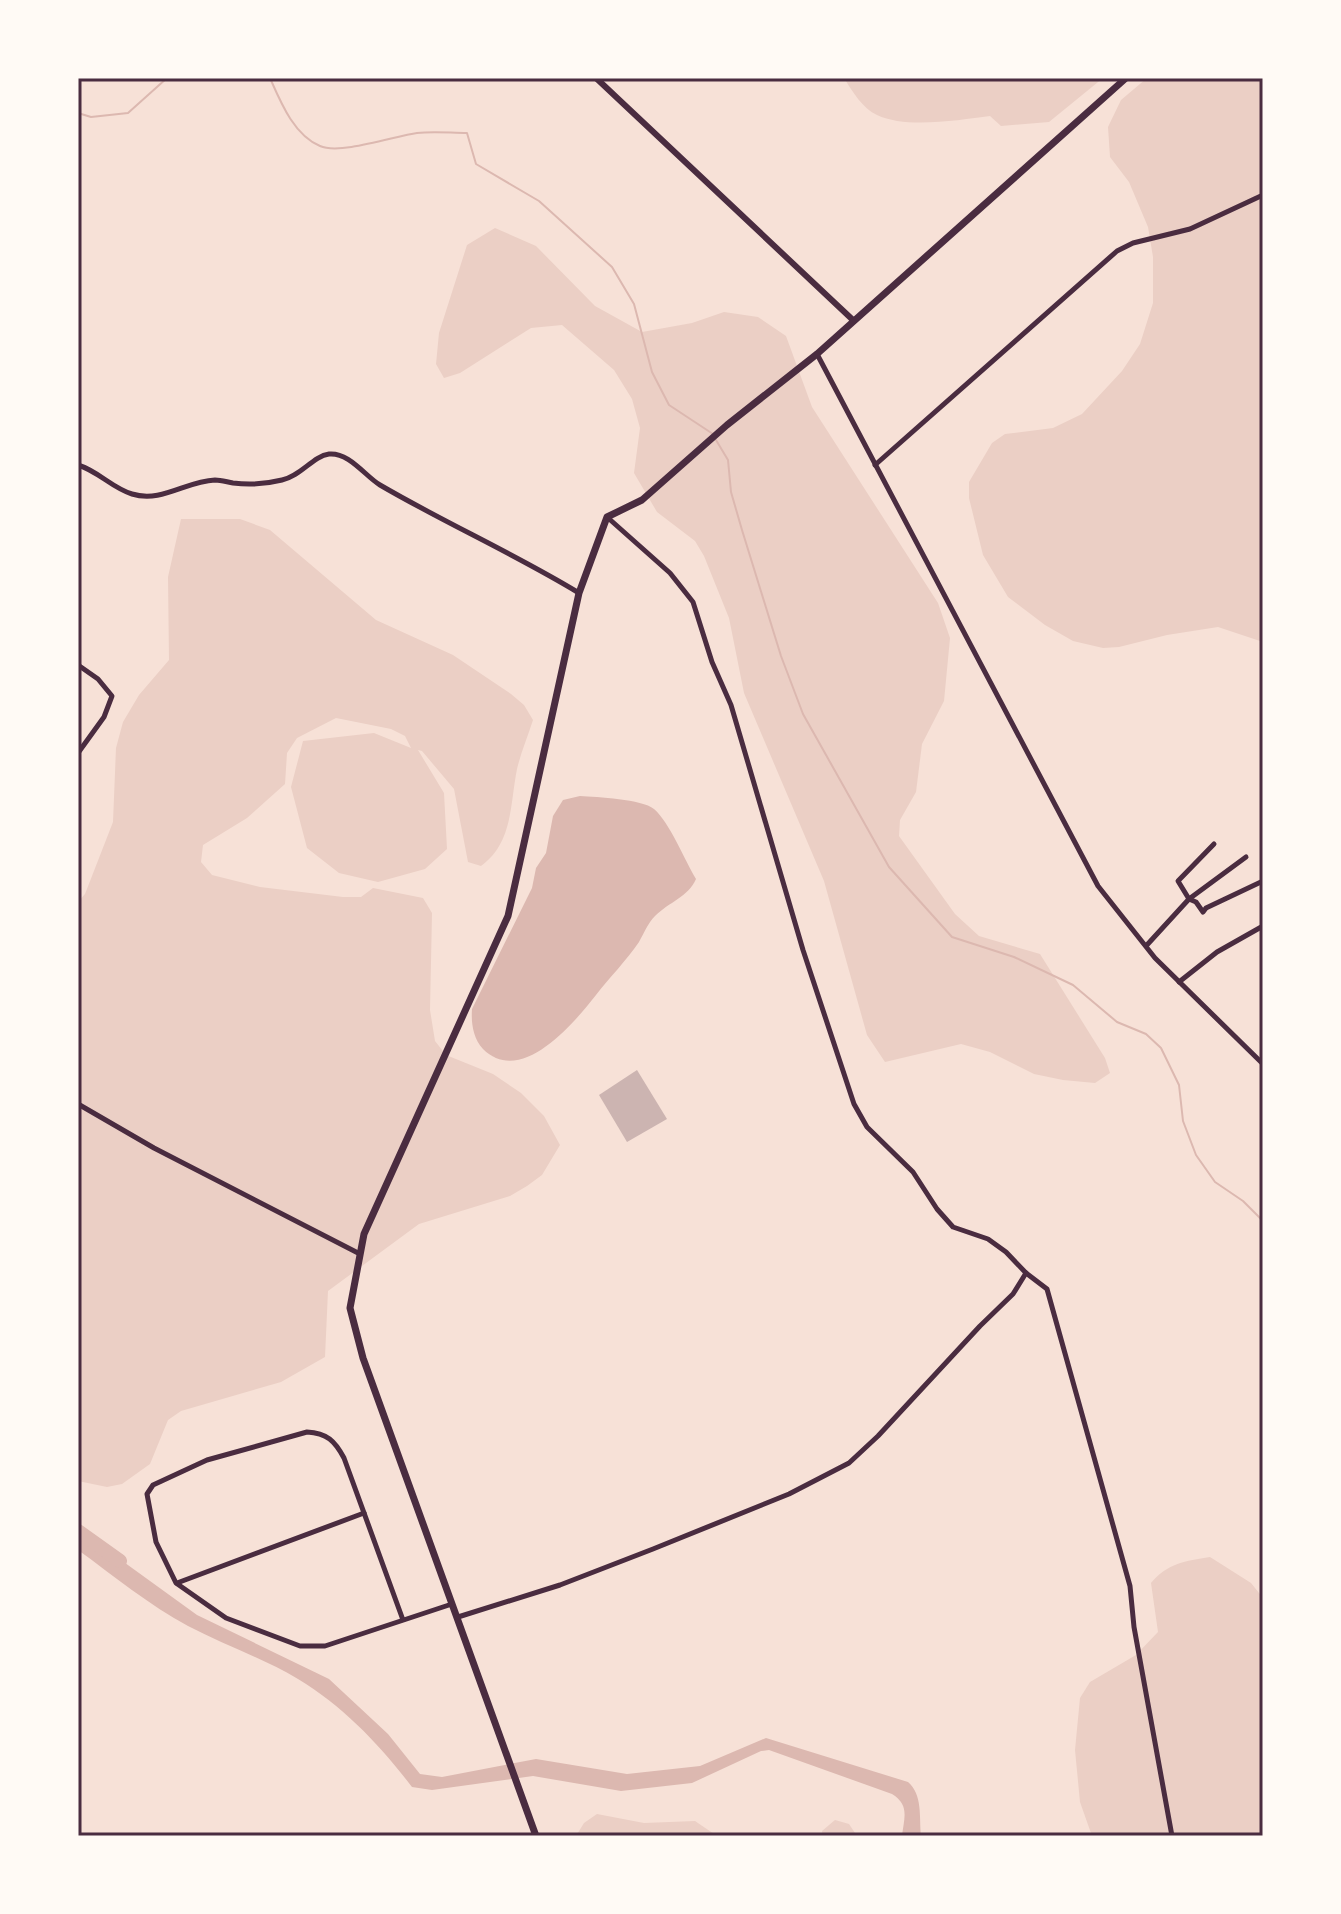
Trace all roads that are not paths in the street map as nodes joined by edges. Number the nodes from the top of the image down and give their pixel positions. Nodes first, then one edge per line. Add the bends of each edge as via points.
1 (596, 78) edge
2 (1126, 78) edge
3 (1263, 195) edge
4 (854, 321) junction
5 (817, 354) junction
6 (78, 465) edge
7 (875, 465) junction
8 (607, 517) junction
9 (579, 593) junction
10 (78, 665) edge
11 (78, 753) edge
12 (1214, 844) dead end
13 (1246, 857) dead end
14 (1263, 881) edge
15 (1189, 899) junction
16 (1263, 926) edge
17 (1146, 946) junction
18 (1179, 982) junction
19 (1263, 1064) edge
20 (78, 1104) edge
21 (360, 1254) junction
22 (1026, 1273) junction
23 (364, 1513) junction
24 (176, 1583) junction
25 (453, 1604) junction
26 (458, 1617) junction
27 (403, 1620) junction
28 (536, 1836) edge
29 (1172, 1836) edge

1 - 4 street
2 - 4 main road
3 - 7 street via 1190,229 1117,251
4 - 5 main road
5 - 7 street
5 - 8 main road via 642,500
6 - 9 street via 132,494 148,496 216,480 278,481 295,477 317,458 338,455 376,483
7 - 17 street via 1098,886
8 - 9 main road
8 - 22 street via 670,573 693,602 731,705 854,1104 867,1127 913,1172 953,1227 988,1239
9 - 21 main road via 508,916 364,1234
10 - 11 street via 112,696
12 - 15 street via 1178,881
13 - 15 street
14 - 15 street via 1203,912
15 - 17 street
16 - 18 street
17 - 18 street
18 - 19 street
20 - 21 street
21 - 25 main road via 350,1308 363,1358
22 - 26 street via 1013,1294 849,1463 789,1494 653,1549
22 - 29 street via 1047,1289 1130,1586
23 - 24 street
23 - 24 street via 337,1445 320,1432 207,1460 153,1485 147,1494 156,1542
23 - 27 street
24 - 27 street via 226,1618 300,1646 325,1646
25 - 26 main road
25 - 27 street
26 - 28 main road

